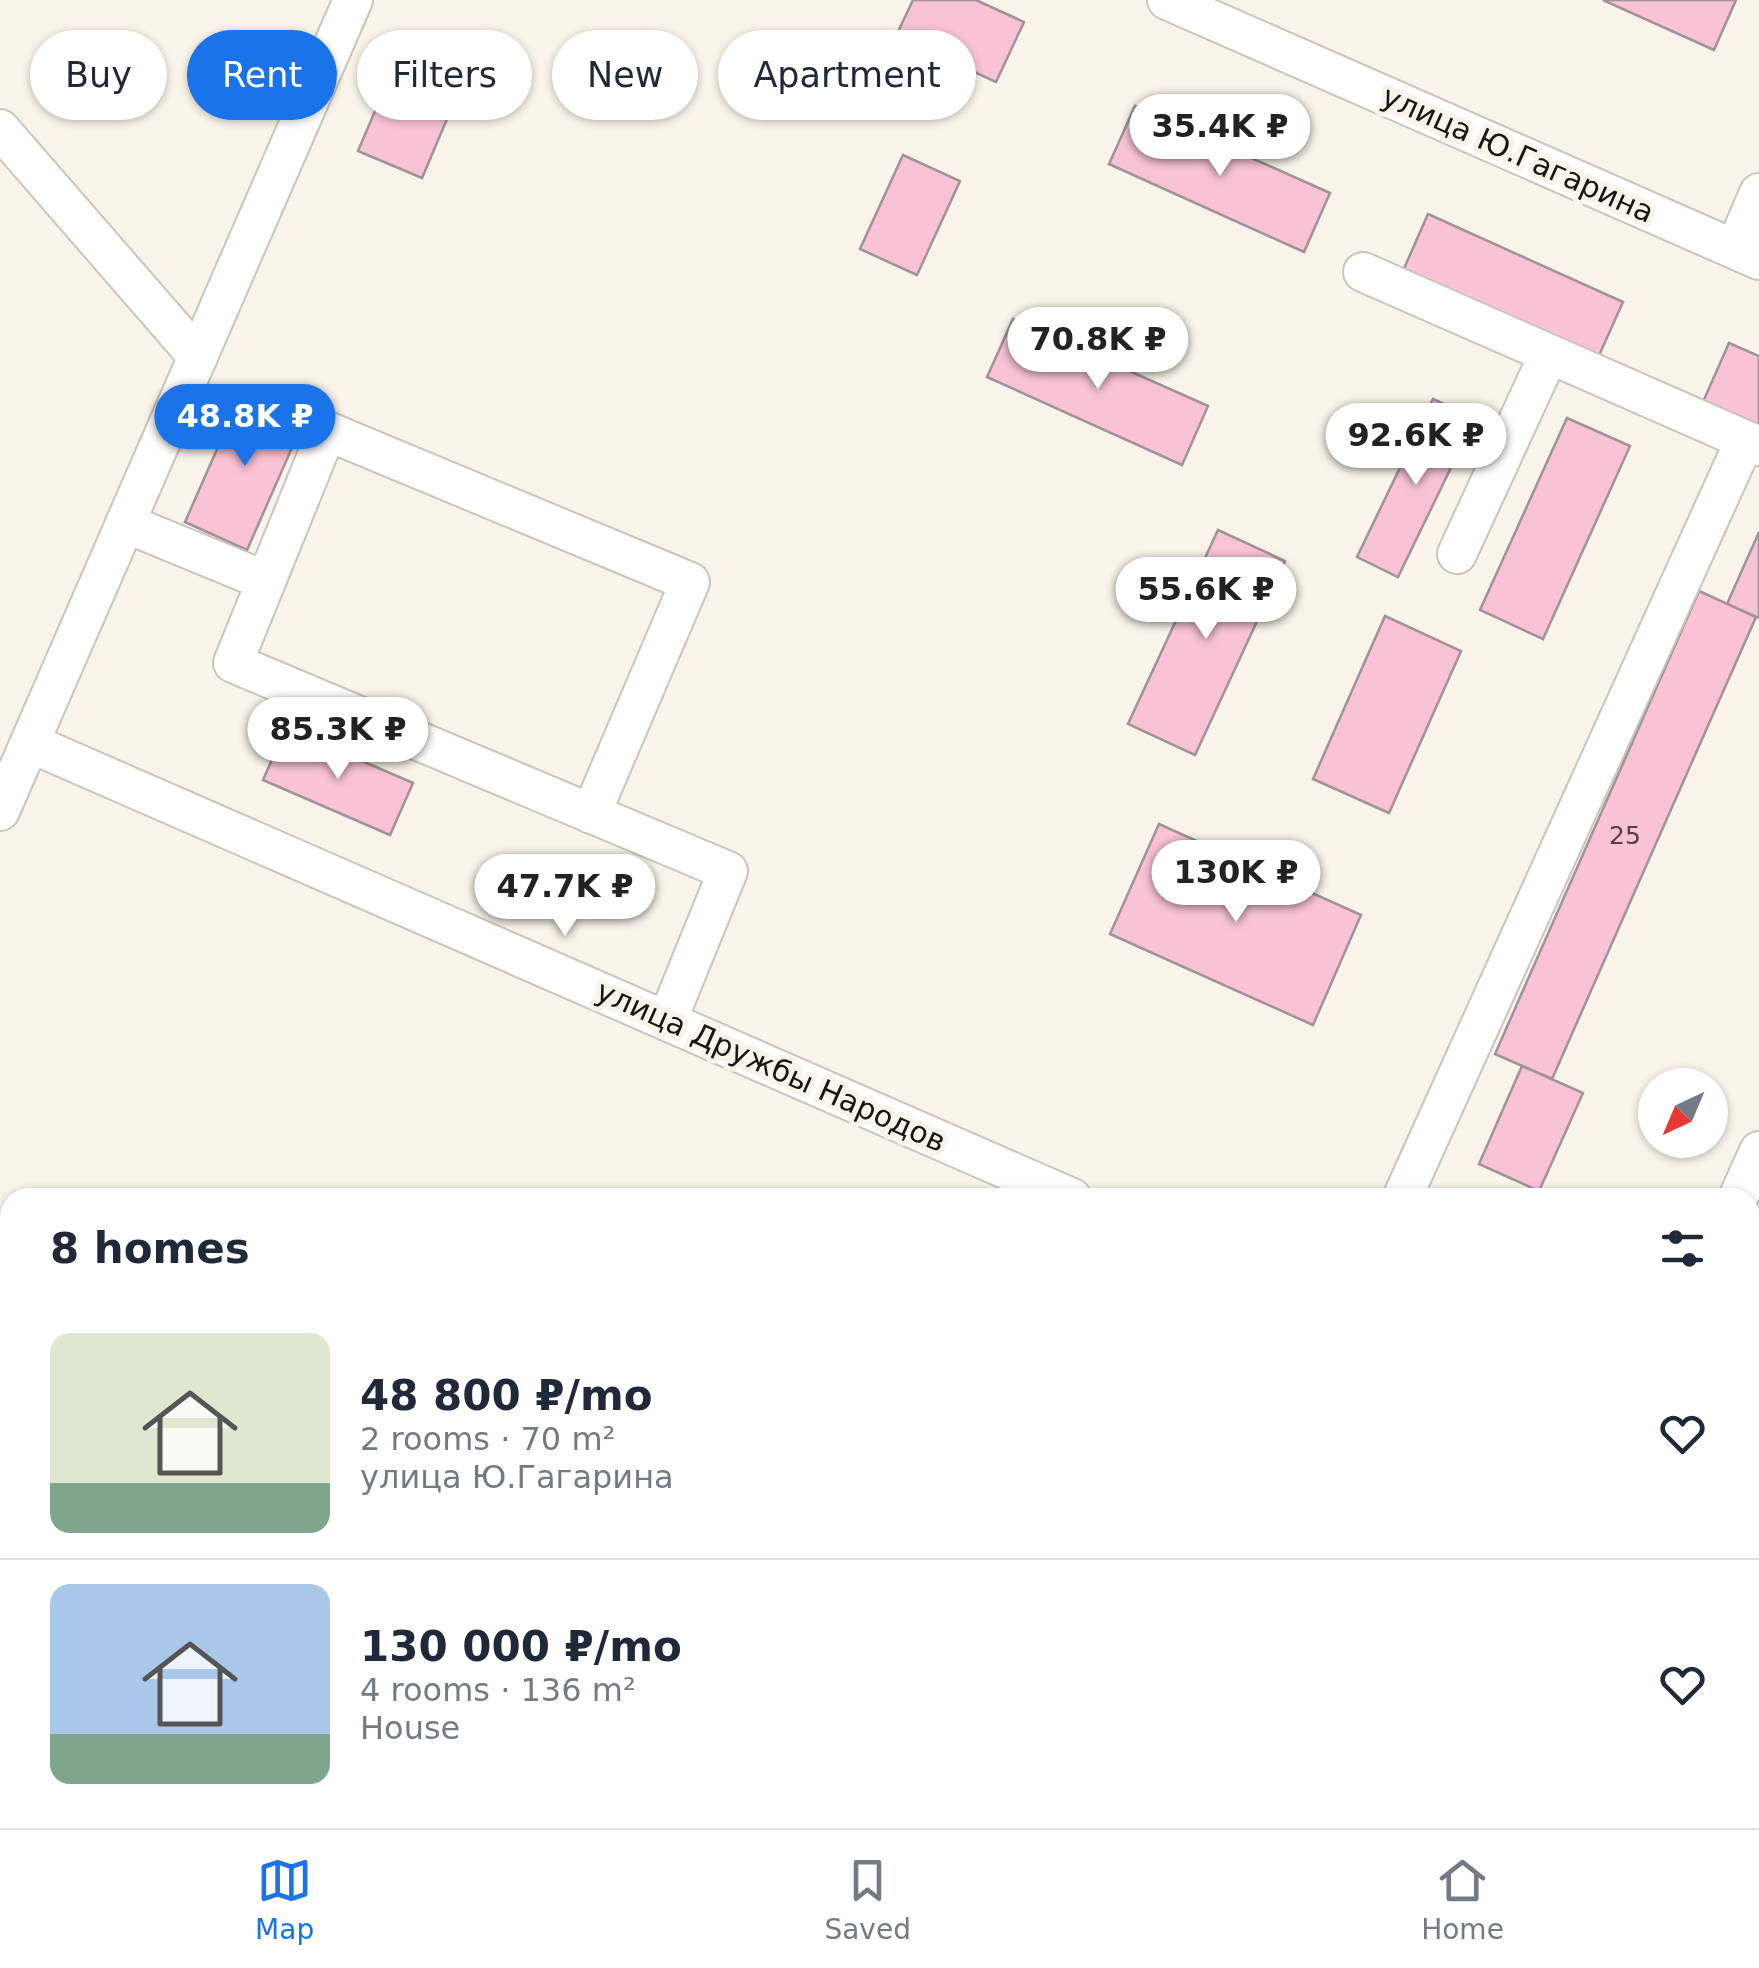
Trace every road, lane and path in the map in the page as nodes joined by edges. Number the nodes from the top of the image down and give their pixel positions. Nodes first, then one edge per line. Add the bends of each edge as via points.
1 (353, 0) edge
2 (1167, 0) edge
3 (3, 141) edge
4 (1759, 192) edge
5 (1747, 254) edge
6 (1363, 272) dead end
7 (1549, 354) junction
8 (198, 357) junction
9 (1752, 443) edge
10 (125, 523) junction
11 (1457, 554) dead end
12 (266, 581) junction
13 (30, 743) junction
14 (0, 811) edge
15 (591, 814) junction
16 (667, 1021) junction
17 (1759, 1151) edge
18 (1049, 1188) edge
19 (1407, 1188) edge
20 (1742, 1188) edge

1 - 8 street
2 - 5 street, улица Ю.Гагарина
3 - 8 street
4 - 5 street
6 - 7 street
7 - 9 street
7 - 11 street
8 - 10 street
9 - 19 street
10 - 12 street
10 - 13 street
12 - 15 street via 233,663
12 - 15 street via 327,431 690,582
13 - 14 street
13 - 16 street, улица Дружбы Народов
15 - 16 street via 728,871
16 - 18 street, улица Дружбы Народов
17 - 20 street

